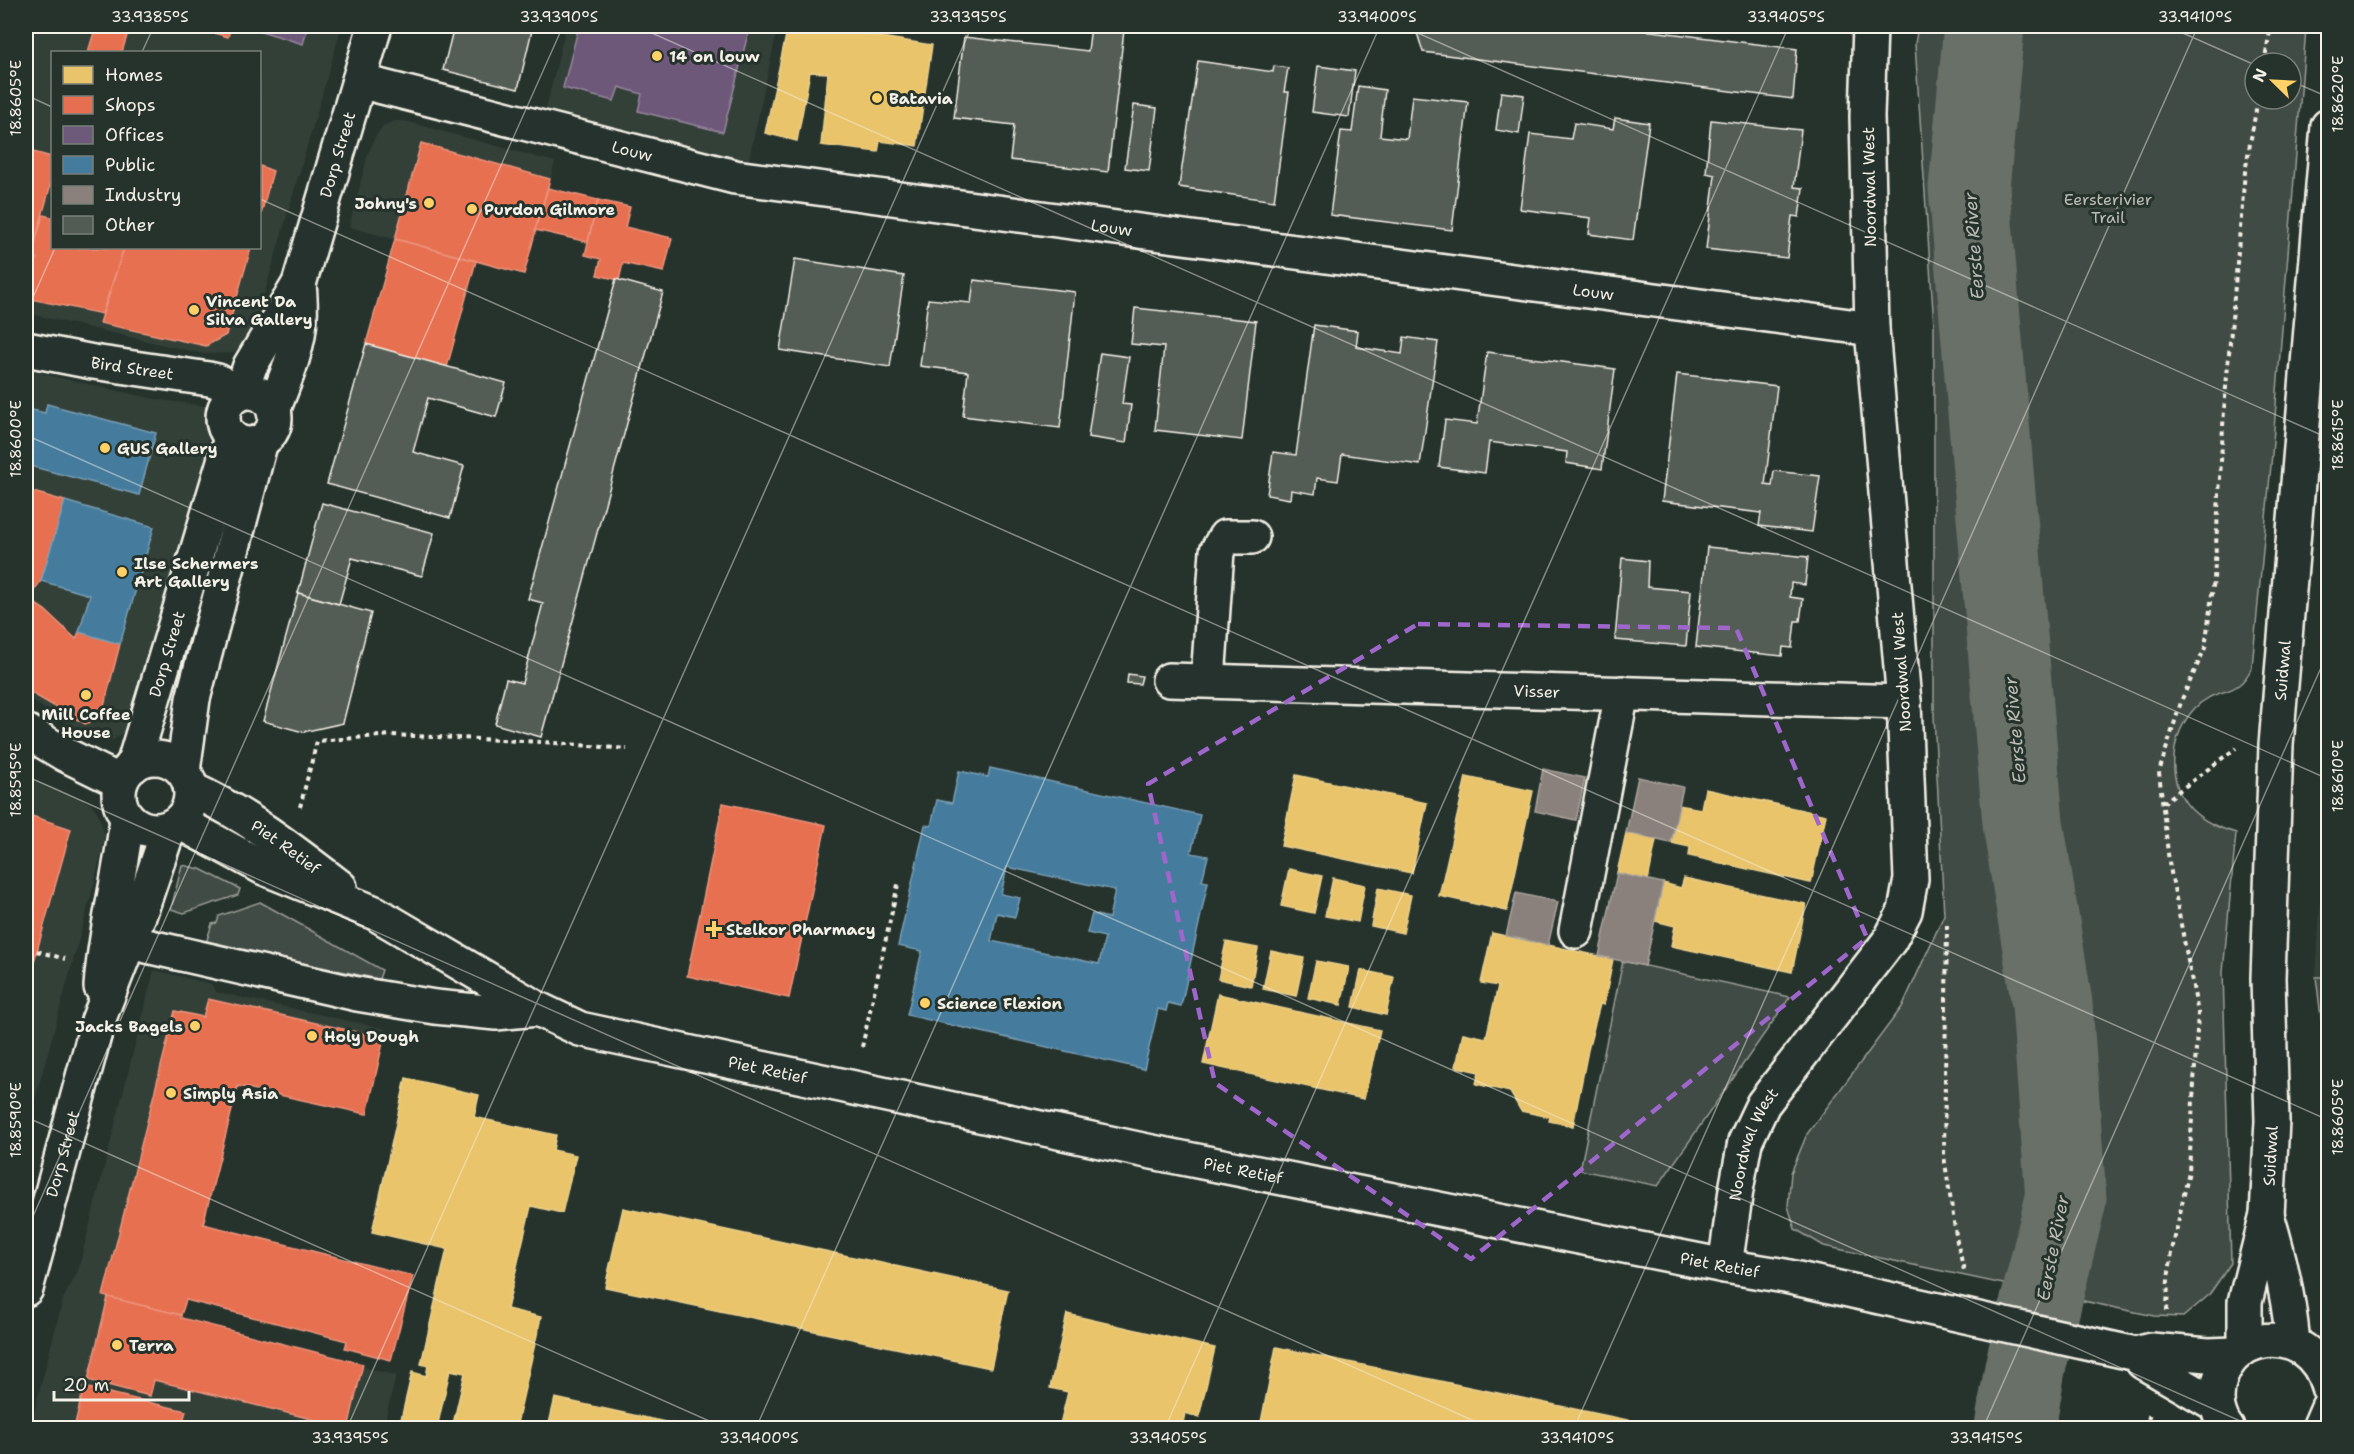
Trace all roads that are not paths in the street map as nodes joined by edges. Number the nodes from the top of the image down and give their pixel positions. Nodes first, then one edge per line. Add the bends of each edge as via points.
1 (375, 26) edge
2 (1863, 26) edge
3 (359, 81) junction
4 (2328, 126) edge
5 (299, 284) junction
6 (1872, 329) junction
7 (26, 349) edge
8 (238, 394) junction
9 (274, 408) junction
10 (246, 439) junction
11 (1252, 537) dead end
12 (1168, 680) dead end
13 (1208, 680) junction
14 (1622, 693) junction
15 (1904, 702) junction
16 (26, 731) edge
17 (127, 774) junction
18 (187, 780) junction
19 (127, 818) junction
20 (174, 825) junction
21 (375, 914) junction
22 (1576, 931) dead end
23 (129, 942) junction
24 (538, 1008) junction
25 (98, 1021) junction
26 (2267, 1215) junction
27 (1725, 1266) junction
28 (26, 1289) edge
29 (2293, 1343) junction
30 (2240, 1350) junction
31 (2136, 1354) junction
32 (2328, 1387) edge
33 (2328, 1407) edge
34 (2222, 1417) edge
35 (2319, 1428) edge

1 - 3 street, Dorp Street
2 - 6 street, Noordwal West
3 - 5 street, Dorp Street
3 - 6 street, Louw via 735,177
4 - 26 street, Suidwal via 2276,745 2268,978 2272,1121
5 - 8 street, Dorp Street via 250,366
5 - 9 street, Dorp Street via 300,316 294,352
6 - 15 street, Noordwal West
7 - 8 street, Bird Street via 209,379
8 - 9 street via 262,395
8 - 10 street via 224,407 223,424
9 - 10 street via 272,430
10 - 17 street, Dorp Street
10 - 18 street via 193,699
11 - 13 street via 1225,537 1217,551
12 - 13 street, Visser
13 - 14 street, Visser
14 - 15 street, Visser
14 - 22 street
15 - 27 street, Noordwal West via 1911,879 1905,911 1854,988 1763,1104 1745,1142
16 - 17 street via 66,755
17 - 18 street via 142,760 164,759
17 - 19 street via 119,795
18 - 20 street via 191,801 187,813
18 - 21 street, Piet Retief via 257,825
19 - 20 street via 146,830
19 - 25 street, Dorp Street via 104,943
20 - 21 street, Piet Retief
20 - 23 street, Dorp Street
21 - 24 street, Piet Retief
23 - 24 street via 357,994 435,1007 496,1013
23 - 25 street, Dorp Street
24 - 27 street, Piet Retief via 580,1029 646,1044 1197,1161
25 - 28 street, Dorp Street
26 - 29 street, Suidwal via 2281,1261
26 - 30 street, Suidwal via 2245,1302
27 - 31 street, Piet Retief
29 - 30 street, Piet Retief via 2261,1341
29 - 32 street via 2318,1361
30 - 31 street, Piet Retief via 2208,1355 2151,1350
30 - 34 street via 2224,1368 2218,1386
31 - 34 street, Piet Retief
33 - 35 street

